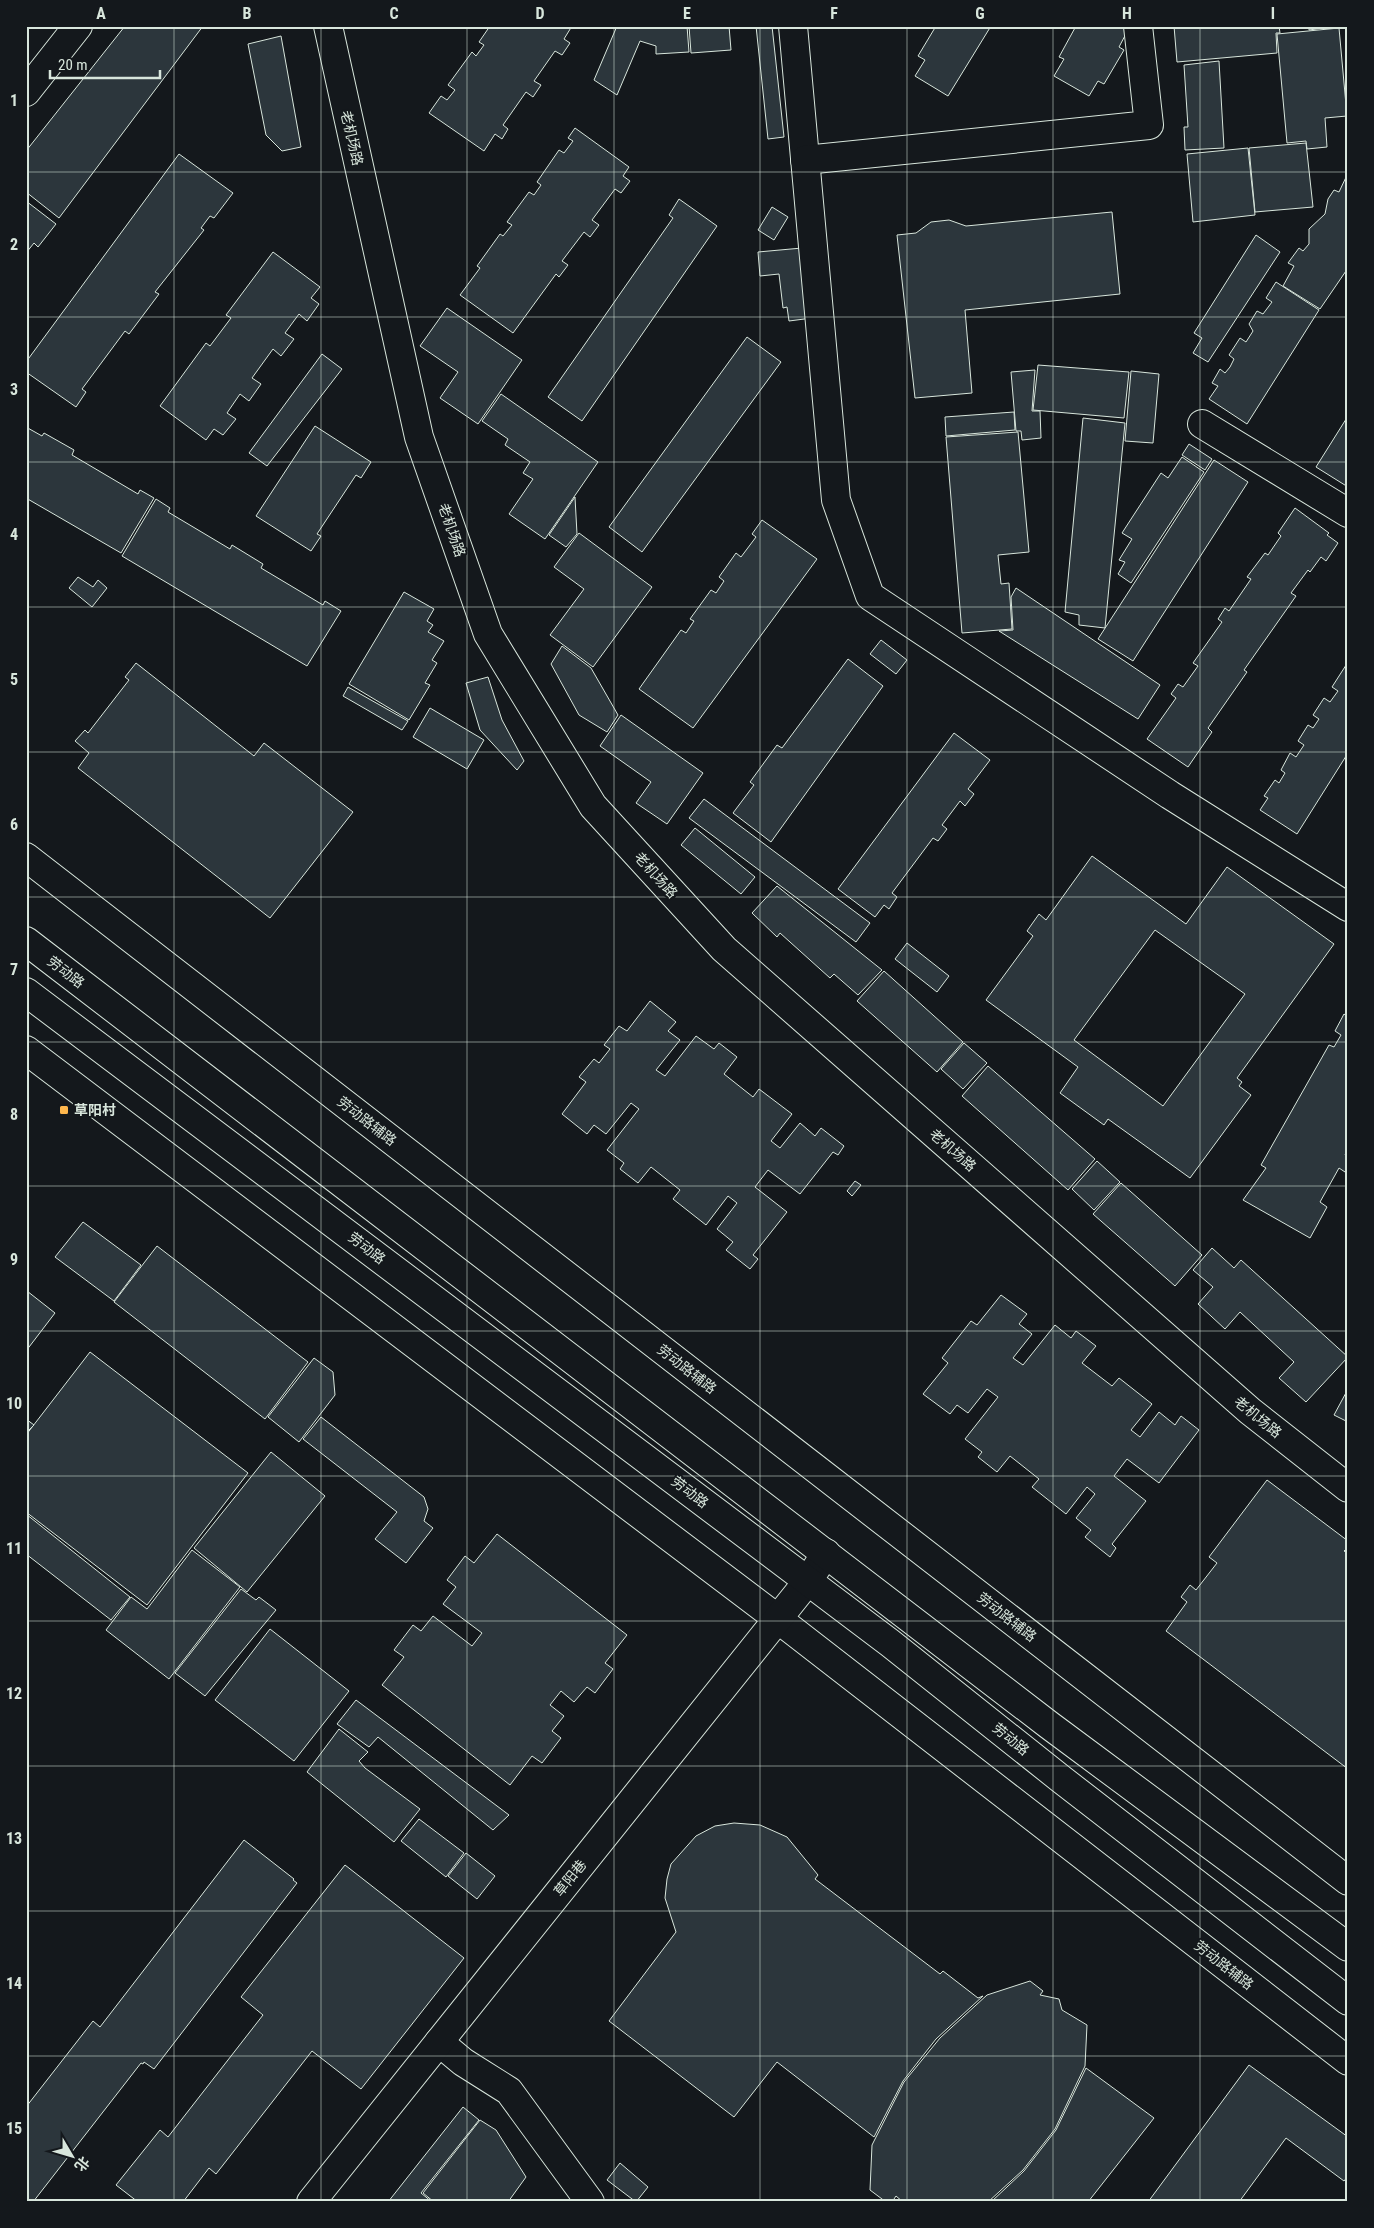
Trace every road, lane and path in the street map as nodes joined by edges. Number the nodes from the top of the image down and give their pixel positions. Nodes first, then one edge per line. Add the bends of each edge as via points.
1 (78, 26) edge
2 (328, 26) edge
3 (793, 26) edge
4 (1138, 26) edge
5 (26, 92) edge
6 (805, 160) junction
7 (1202, 424) dead end
8 (1348, 513) edge
9 (26, 858) edge
10 (1348, 907) edge
11 (26, 941) edge
12 (26, 992) edge
13 (26, 1050) edge
14 (1348, 1488) edge
15 (826, 1553) junction
16 (808, 1581) junction
17 (778, 1619) junction
18 (1348, 1881) edge
19 (1348, 1946) edge
20 (1348, 2000) edge
21 (439, 2042) junction
22 (1348, 2061) edge
23 (311, 2202) edge
24 (590, 2202) edge

1 - 5 street
2 - 14 street, 老机场路 via 419,437 488,634 593,806 724,949 1250,1411
3 - 6 street
4 - 6 street via 1149,125
6 - 10 street via 836,500 870,596 1170,795
7 - 8 street
9 - 18 street, 劳动路辅路
11 - 15 street, 劳动路
12 - 16 street, 劳动路
13 - 17 street, 劳动路辅路
15 - 16 street, 草阳巷
15 - 19 street, 劳动路 via 1049,1725
16 - 17 street, 草阳巷
16 - 20 street, 劳动路
17 - 21 street, 草阳巷
17 - 22 street, 劳动路辅路
21 - 23 street, 草阳巷
21 - 24 street via 463,2062 509,2091

